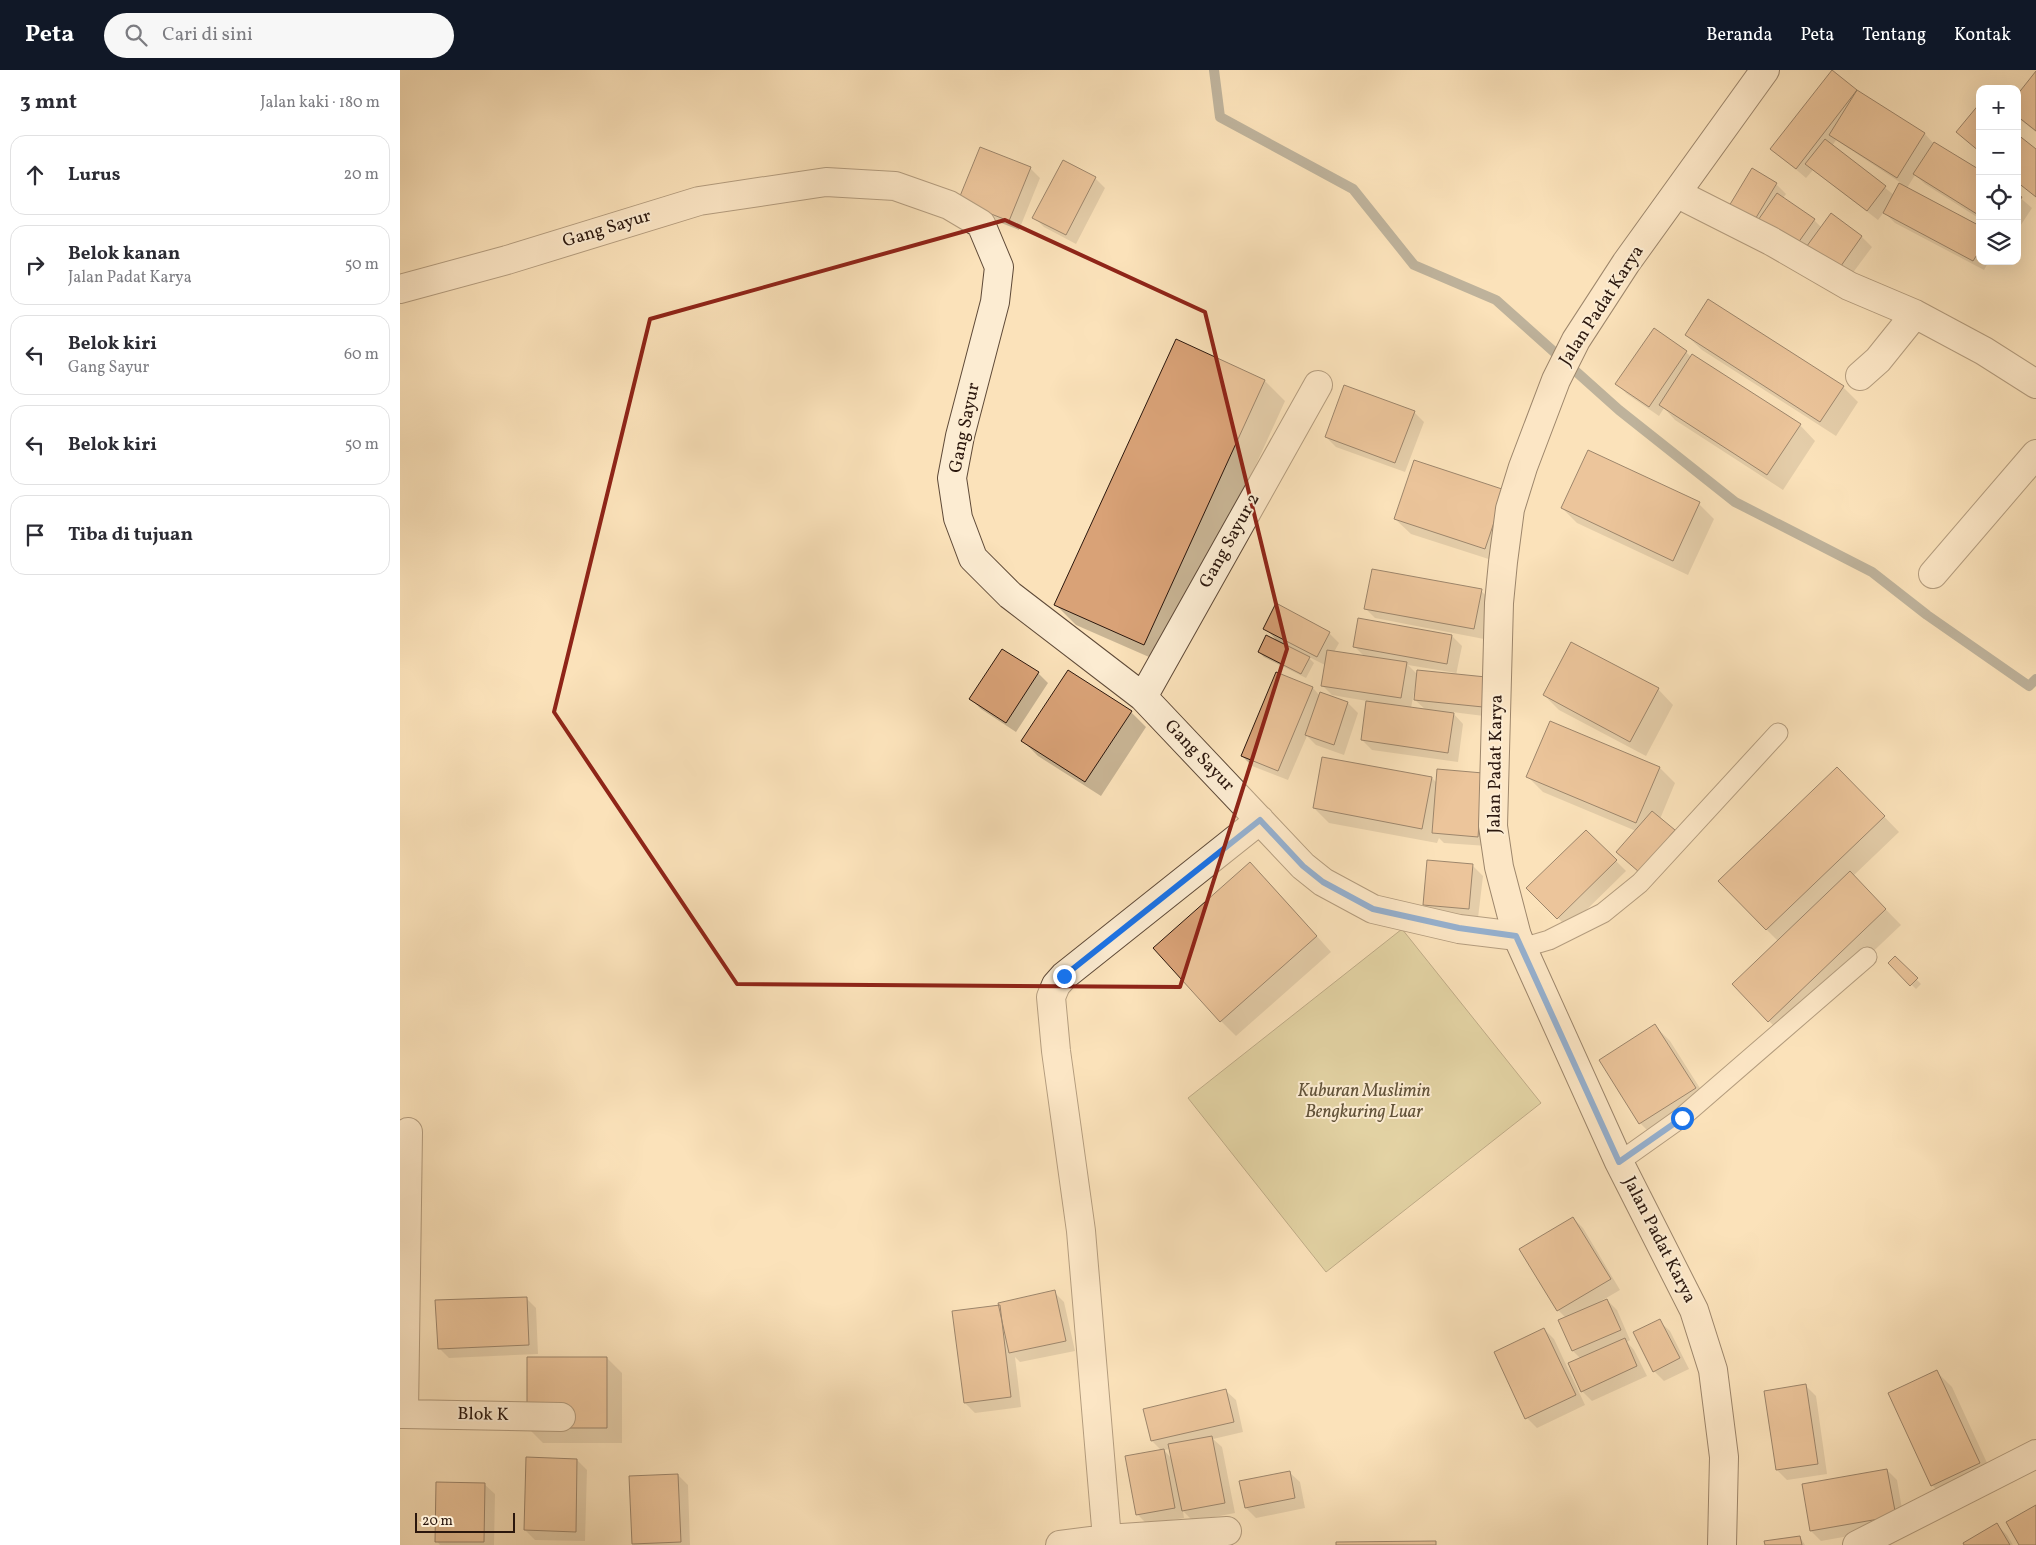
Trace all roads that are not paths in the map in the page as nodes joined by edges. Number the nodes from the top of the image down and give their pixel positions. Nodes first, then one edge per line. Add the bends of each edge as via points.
1 (1765, 70) edge
2 (1678, 194) junction
3 (400, 288) edge
4 (1915, 314) junction
5 (1860, 376) dead end
6 (2036, 384) edge
7 (1318, 385) dead end
8 (2036, 454) edge
9 (1933, 574) dead end
10 (1143, 697) junction
11 (1778, 733) dead end
12 (1260, 820) junction
13 (1519, 942) junction
14 (1868, 957) dead end
15 (408, 1132) dead end
16 (1619, 1162) junction
17 (402, 1414) edge
18 (561, 1417) dead end
19 (2036, 1454) edge
20 (1228, 1531) dead end
21 (1107, 1539) junction
22 (1060, 1545) edge
23 (1722, 1545) edge
24 (1857, 1545) edge

1 - 2 street, Jalan Padat Karya
2 - 4 street via 1771,241 1849,286
2 - 13 street, Jalan Padat Karya via 1626,264 1576,340 1556,380 1510,509 1499,603 1493,826 1499,867
3 - 10 street, Gang Sayur via 507,260 699,201 826,182 895,186 950,205 981,224 999,267 995,302 952,478 958,518 974,558 1010,595
4 - 5 street via 1878,360
4 - 6 street via 1984,351
7 - 10 street, Gang Sayur 2
8 - 9 street
10 - 12 street, Gang Sayur
11 - 13 lane via 1640,883 1604,913 1549,940
12 - 13 street, Gang Sayur via 1323,882 1373,909
12 - 21 street via 1064,976 1051,997 1081,1231
13 - 16 street, Jalan Padat Karya
14 - 16 lane via 1682,1118
15 - 17 street, Blok K
16 - 23 street, Jalan Padat Karya via 1694,1310 1713,1370 1724,1457
17 - 18 street, Blok K
19 - 24 street
20 - 21 street
21 - 22 street

